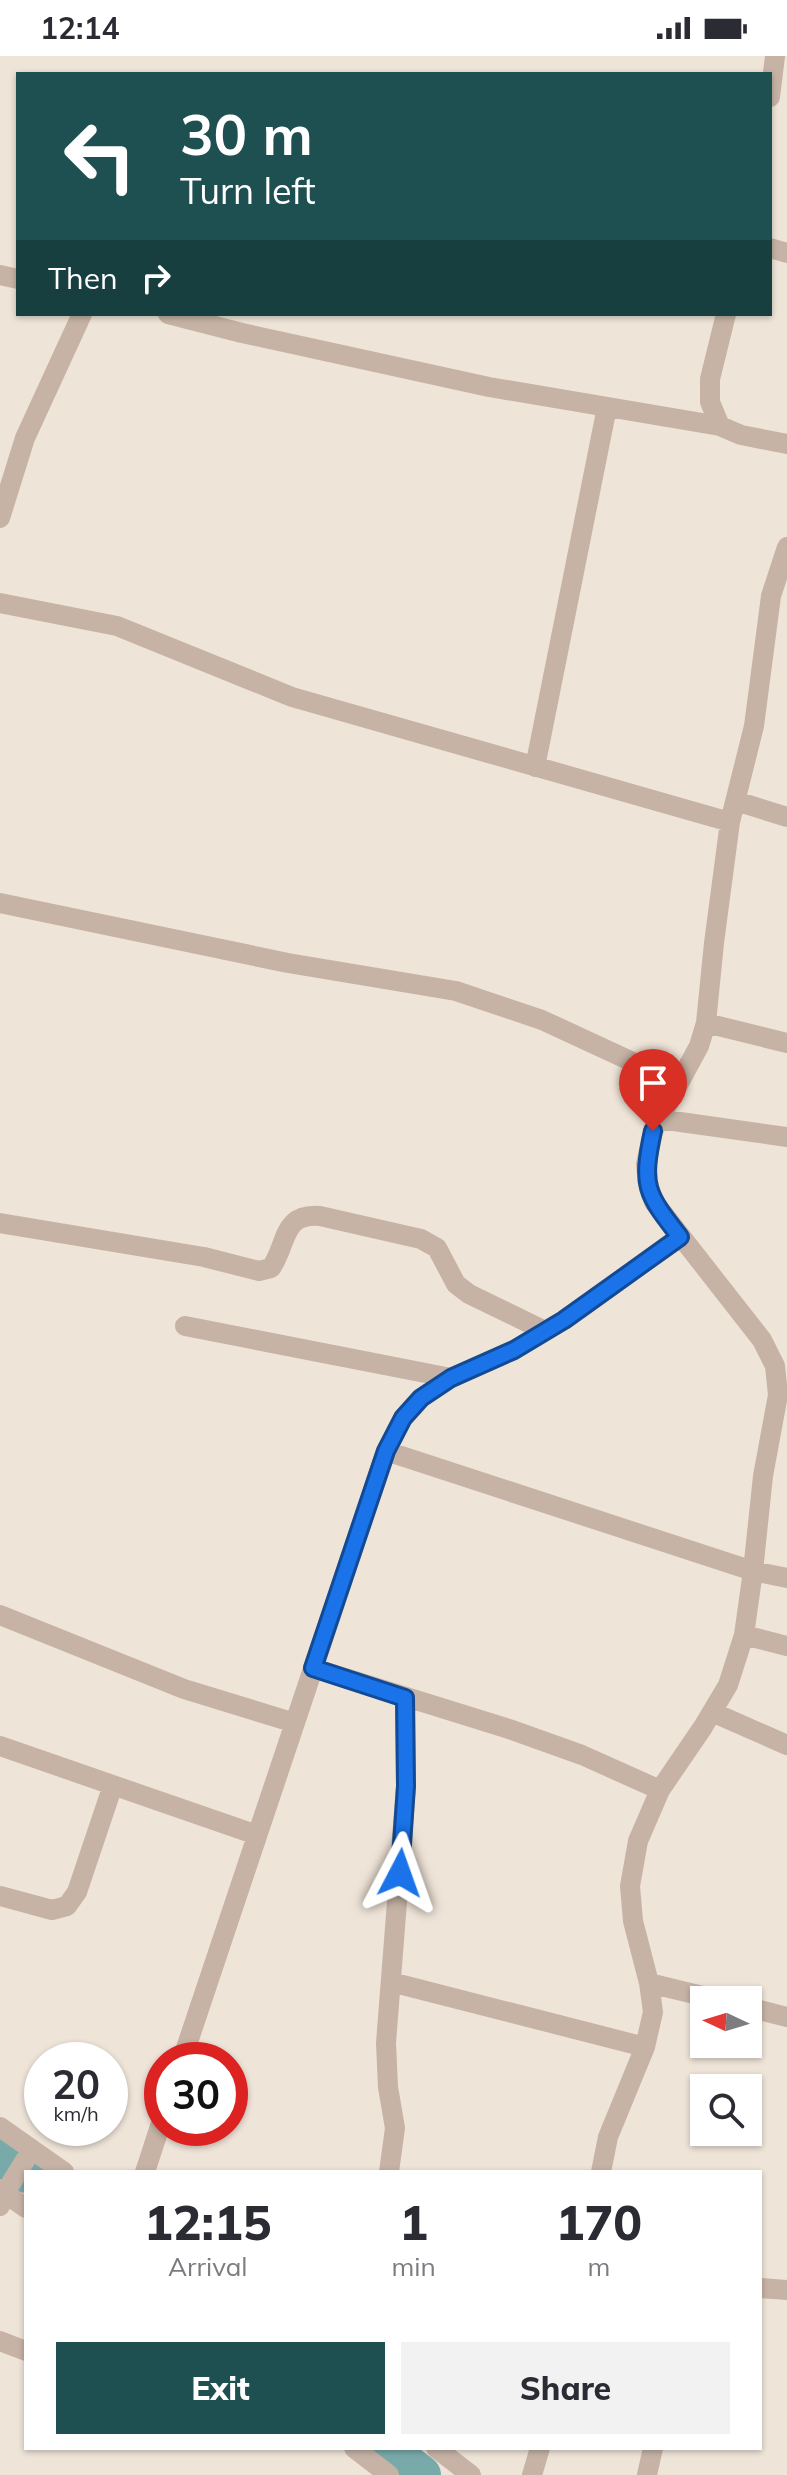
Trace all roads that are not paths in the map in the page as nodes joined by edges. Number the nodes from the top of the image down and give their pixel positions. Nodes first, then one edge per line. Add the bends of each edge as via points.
1 (775, 56) edge
2 (772, 81) edge
3 (81, 316) edge
4 (176, 316) edge
5 (726, 316) edge
6 (607, 407) junction
7 (720, 426) junction
8 (787, 444) edge
9 (0, 518) edge
10 (787, 550) edge
11 (0, 603) edge
12 (535, 767) junction
13 (736, 801) junction
14 (787, 817) edge
15 (730, 822) junction
16 (0, 903) edge
17 (706, 1023) junction
18 (787, 1043) edge
19 (678, 1083) junction
20 (659, 1119) junction
21 (787, 1137) edge
22 (0, 1223) edge
23 (680, 1237) junction
24 (185, 1326) dead end
25 (545, 1331) junction
26 (451, 1378) junction
27 (386, 1451) junction
28 (753, 1571) junction
29 (787, 1578) edge
30 (0, 1615) edge
31 (744, 1635) junction
32 (787, 1646) edge
33 (313, 1668) junction
34 (405, 1698) junction
35 (712, 1712) junction
36 (295, 1723) junction
37 (787, 1745) edge
38 (0, 1746) edge
39 (113, 1785) junction
40 (660, 1790) junction
41 (257, 1835) junction
42 (2, 1899) edge
43 (391, 1982) junction
44 (649, 1983) junction
45 (690, 1993) edge
46 (762, 2011) edge
47 (787, 2017) edge
48 (188, 2042) edge
49 (645, 2047) junction
50 (0, 2127) edge
51 (154, 2146) edge
52 (28, 2155) junction
53 (60, 2170) edge
54 (146, 2170) edge
55 (389, 2170) edge
56 (601, 2170) edge
57 (4, 2192) edge
58 (24, 2207) edge
59 (762, 2288) edge
60 (787, 2290) edge
61 (0, 2341) edge
62 (24, 2350) edge
63 (357, 2450) edge
64 (439, 2450) edge
65 (539, 2450) edge
66 (653, 2450) edge
67 (389, 2475) edge
68 (471, 2475) edge
69 (532, 2475) edge
70 (647, 2475) edge

1 - 2 street
3 - 9 street via 25,438
4 - 6 street via 489,387
5 - 7 street via 710,379 710,402
6 - 7 street
6 - 12 street
7 - 8 street
10 - 13 street via 771,596 754,726
11 - 12 street via 117,626 292,697
12 - 15 street
13 - 14 street
13 - 15 street
15 - 17 street
16 - 19 street via 288,963 456,991 542,1020
17 - 18 street
17 - 19 street
19 - 20 street
20 - 21 street
20 - 23 street via 646,1164 648,1184 654,1202
22 - 25 street via 259,1271 271,1268 297,1219 320,1216 421,1239 437,1248 456,1284 469,1294
23 - 25 street
23 - 28 street via 762,1340 775,1366 778,1395
24 - 26 street
25 - 26 street
26 - 27 street via 403,1418
27 - 28 street
27 - 33 street
28 - 29 street
28 - 31 street
30 - 36 street via 184,1689
31 - 32 street
31 - 35 street via 728,1685
33 - 34 street
33 - 36 street
34 - 40 street via 582,1755
34 - 43 street via 406,1786
35 - 37 street
35 - 40 street
36 - 41 street
38 - 39 street
39 - 41 street
39 - 42 street via 77,1892 67,1906 52,1910
40 - 44 street via 638,1841 630,1886
41 - 48 street
43 - 49 street
43 - 55 street via 386,2043 395,2128
44 - 45 street
44 - 49 street via 653,2012
46 - 47 street
49 - 56 street via 608,2137
50 - 52 street
51 - 54 street
52 - 53 street
52 - 57 street
57 - 58 street
59 - 60 street
61 - 62 street
63 - 67 street
64 - 68 street
65 - 69 street
66 - 70 street

